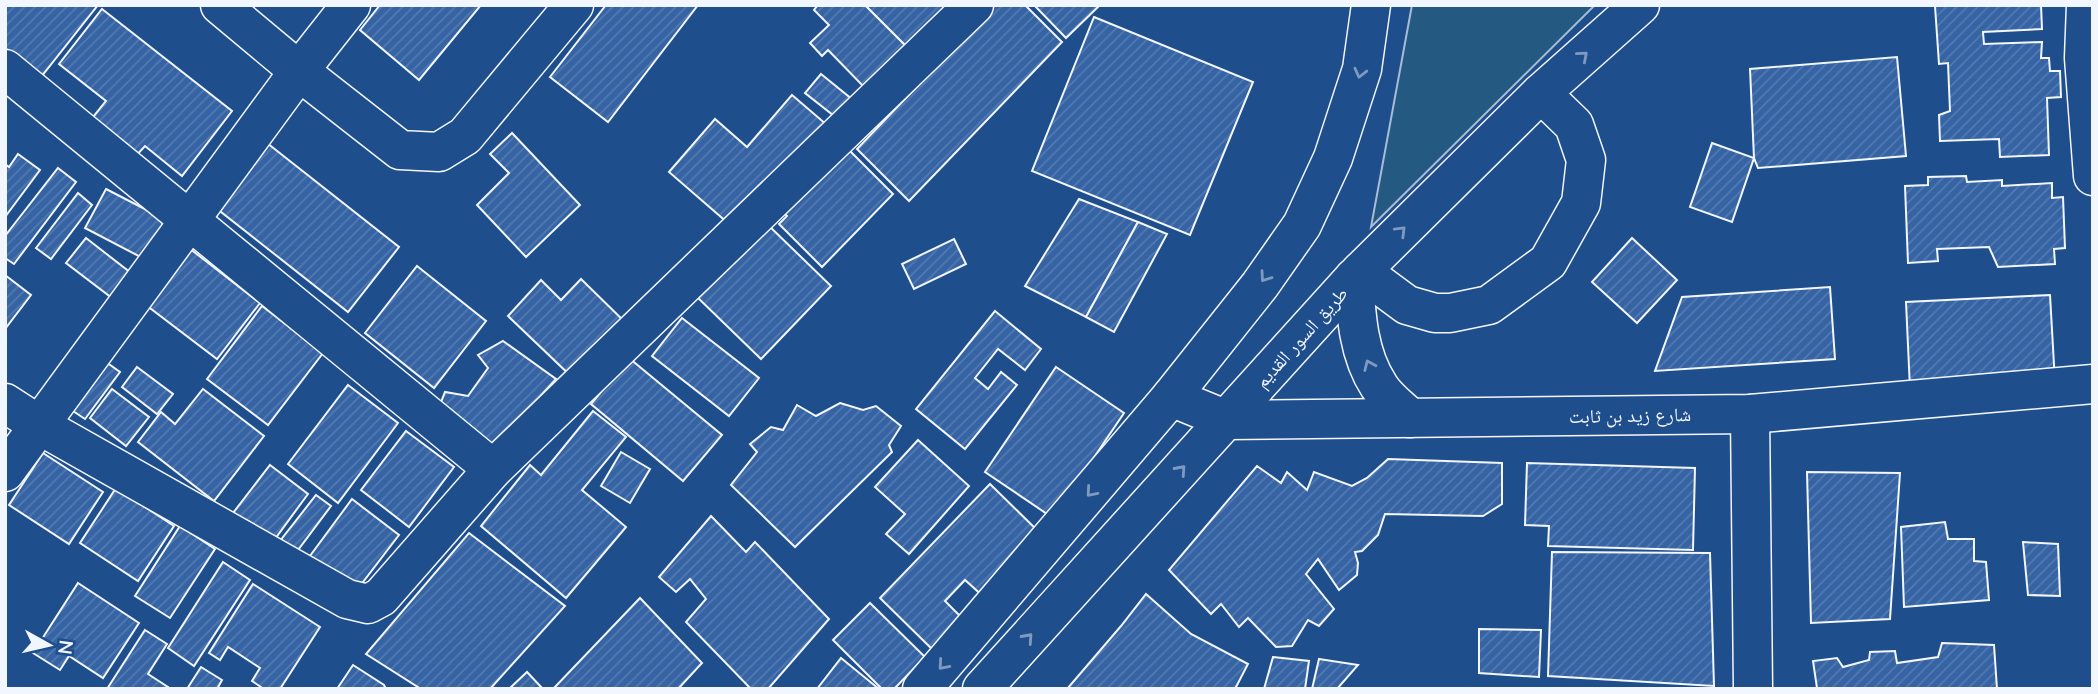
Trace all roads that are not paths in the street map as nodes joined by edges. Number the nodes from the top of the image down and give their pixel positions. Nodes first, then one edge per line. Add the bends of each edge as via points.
1 (220, 5) edge
2 (351, 5) edge
3 (574, 5) edge
4 (974, 5) edge
5 (1371, 5) edge
6 (1640, 5) edge
7 (2085, 5) edge
8 (5, 69) edge
9 (299, 71) junction
10 (1541, 93) junction
11 (2093, 177) edge
12 (190, 223) junction
13 (1358, 274) junction
14 (2093, 384) edge
15 (1171, 397) junction
16 (5, 403) edge
17 (1750, 414) junction
18 (1410, 418) junction
19 (1227, 420) junction
20 (39, 425) junction
21 (493, 469) junction
22 (5, 472) edge
23 (922, 689) edge
24 (982, 689) edge
25 (1753, 689) edge

1 - 9 street
2 - 9 street
3 - 9 street via 466,136 439,152 400,150
4 - 21 street
5 -> 15 street via 1362,69 1333,158 1302,225
10 -> 6 street, طريق السور القديم
7 - 11 street
8 - 12 street
9 - 12 street
13 -> 10 street, طريق السور القديم
10 - 13 street via 1574,125 1586,160 1581,203 1548,262 1489,305 1450,313 1407,305
12 - 20 street
12 - 21 street
18 -> 13 street via 1379,387 1364,357 1357,318
13 - 19 street, طريق السور القديم
14 - 17 street, شارع زيد بن ثابت
15 - 19 street, شارع زيد بن ثابت
15 -> 23 street
16 - 20 street
17 - 18 street, شارع زيد بن ثابت
17 - 25 street
18 - 19 street, شارع زيد بن ثابت
24 -> 19 street, طريق السور القديم
20 - 21 street via 335,593 368,604 381,597
20 - 22 street

